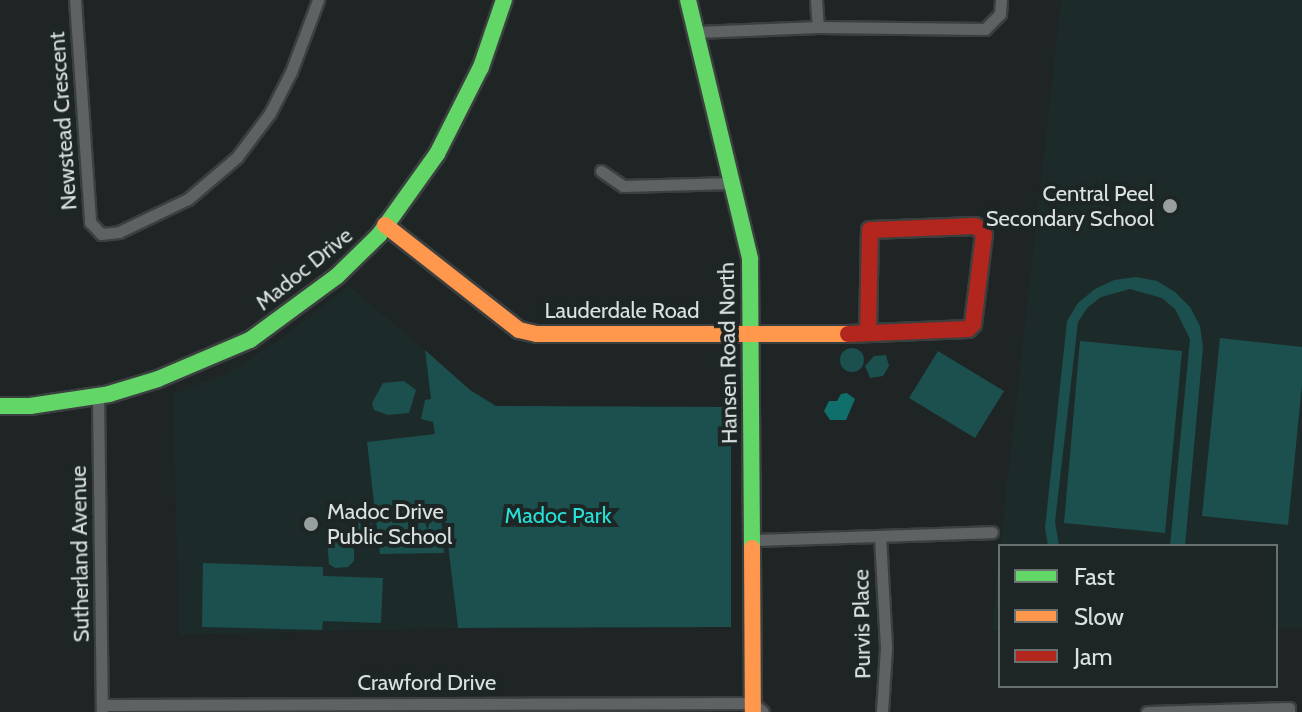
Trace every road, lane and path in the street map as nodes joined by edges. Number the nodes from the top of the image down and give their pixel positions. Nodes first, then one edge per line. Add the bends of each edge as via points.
1 (75, 0) edge
2 (318, 0) edge
3 (504, 0) edge
4 (688, 0) edge
5 (816, 0) edge
6 (1001, 0) edge
7 (818, 27) junction
8 (697, 32) junction
9 (601, 171) dead end
10 (733, 183) junction
11 (385, 225) junction
12 (868, 332) junction
13 (752, 333) junction
14 (98, 395) junction
15 (0, 406) edge
16 (992, 532) dead end
17 (880, 536) junction
18 (754, 540) junction
19 (601, 707) edge
20 (102, 708) edge
21 (756, 709) edge
22 (882, 712) edge
23 (1147, 712) edge
24 (1289, 712) edge

1 - 2 street, Newstead Crescent via 90,222 101,234 119,232 188,199 237,157 270,113
3 - 11 street, Madoc Drive via 481,67 437,154
4 - 8 street, Hansen Road North
5 - 7 street
6 - 7 street via 1000,14 985,29
7 - 8 street
8 - 10 street, Hansen Road North
9 - 10 street via 623,186
10 - 13 street, Hansen Road North via 750,259
11 - 13 street, Lauderdale Road via 519,330
11 - 14 street, Madoc Drive via 337,276 250,340 158,379
12 - 12 street, Lauderdale Road via 968,329 973,324 984,235 980,229 870,230
12 - 13 street, Lauderdale Road
13 - 18 street, Hansen Road North
14 - 15 street, Madoc Drive
14 - 20 street, Sutherland Avenue
16 - 17 street, Purvis Place
17 - 18 street, Purvis Place
17 - 22 street, Purvis Place via 886,648
18 - 21 street, Hansen Road North
19 - 20 street, Crawford Drive
19 - 21 street, Crawford Drive
23 - 24 street

